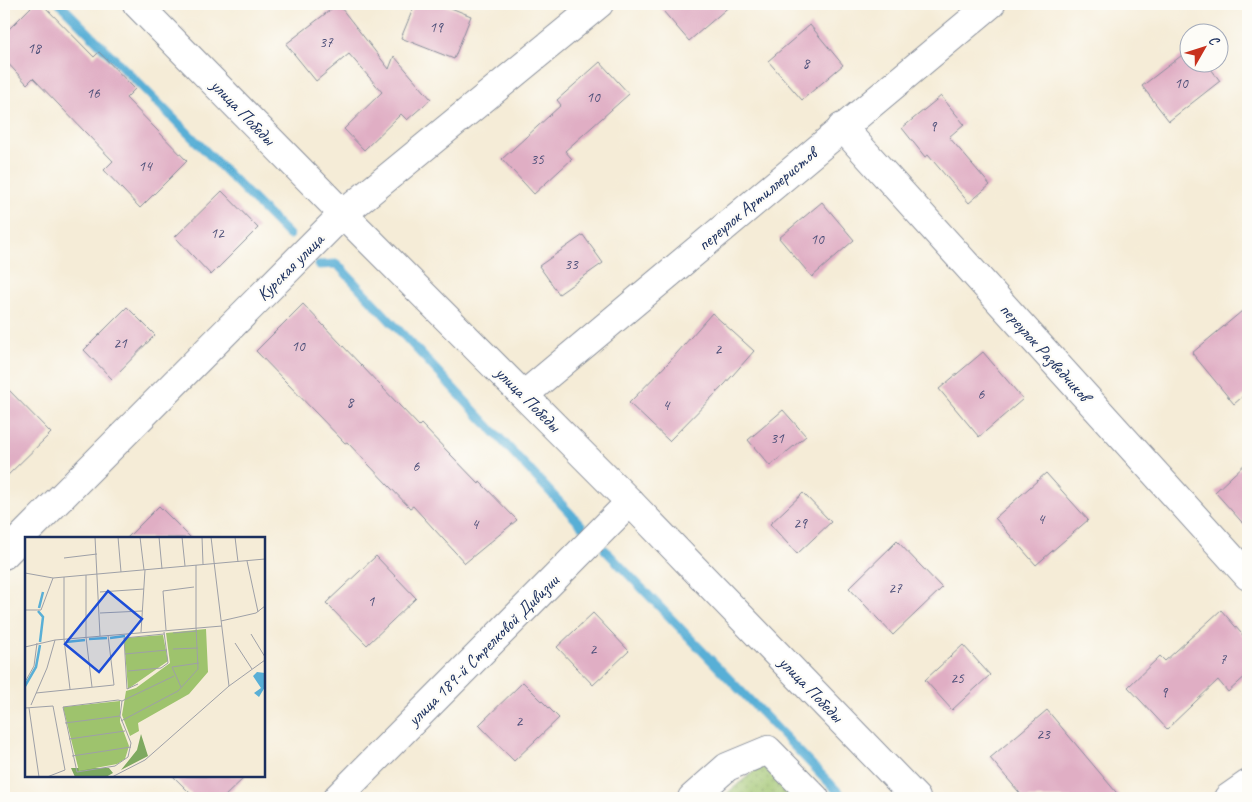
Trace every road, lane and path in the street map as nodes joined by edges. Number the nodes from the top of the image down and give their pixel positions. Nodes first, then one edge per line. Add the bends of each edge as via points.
1 (137, 4) edge
2 (599, 4) edge
3 (992, 4) edge
4 (842, 128) junction
5 (343, 214) junction
6 (524, 395) junction
7 (630, 502) junction
8 (4, 555) edge
9 (1248, 576) edge
10 (1248, 784) edge
11 (337, 798) edge
12 (692, 798) edge
13 (815, 798) edge
14 (916, 798) edge
15 (1228, 798) edge

1 - 5 street, улица Победы
2 - 5 street, Курская улица
3 - 4 street, переулок Артиллеристов
4 - 6 street, переулок Артиллеристов
4 - 9 street, переулок Разведчиков
5 - 6 street, улица Победы
5 - 8 street, Курская улица
6 - 7 street, улица Победы
7 - 11 street, улица 189-й Стрелковой Дивизии
7 - 14 street, улица Победы
10 - 15 street
12 - 13 street via 727,767 768,750

